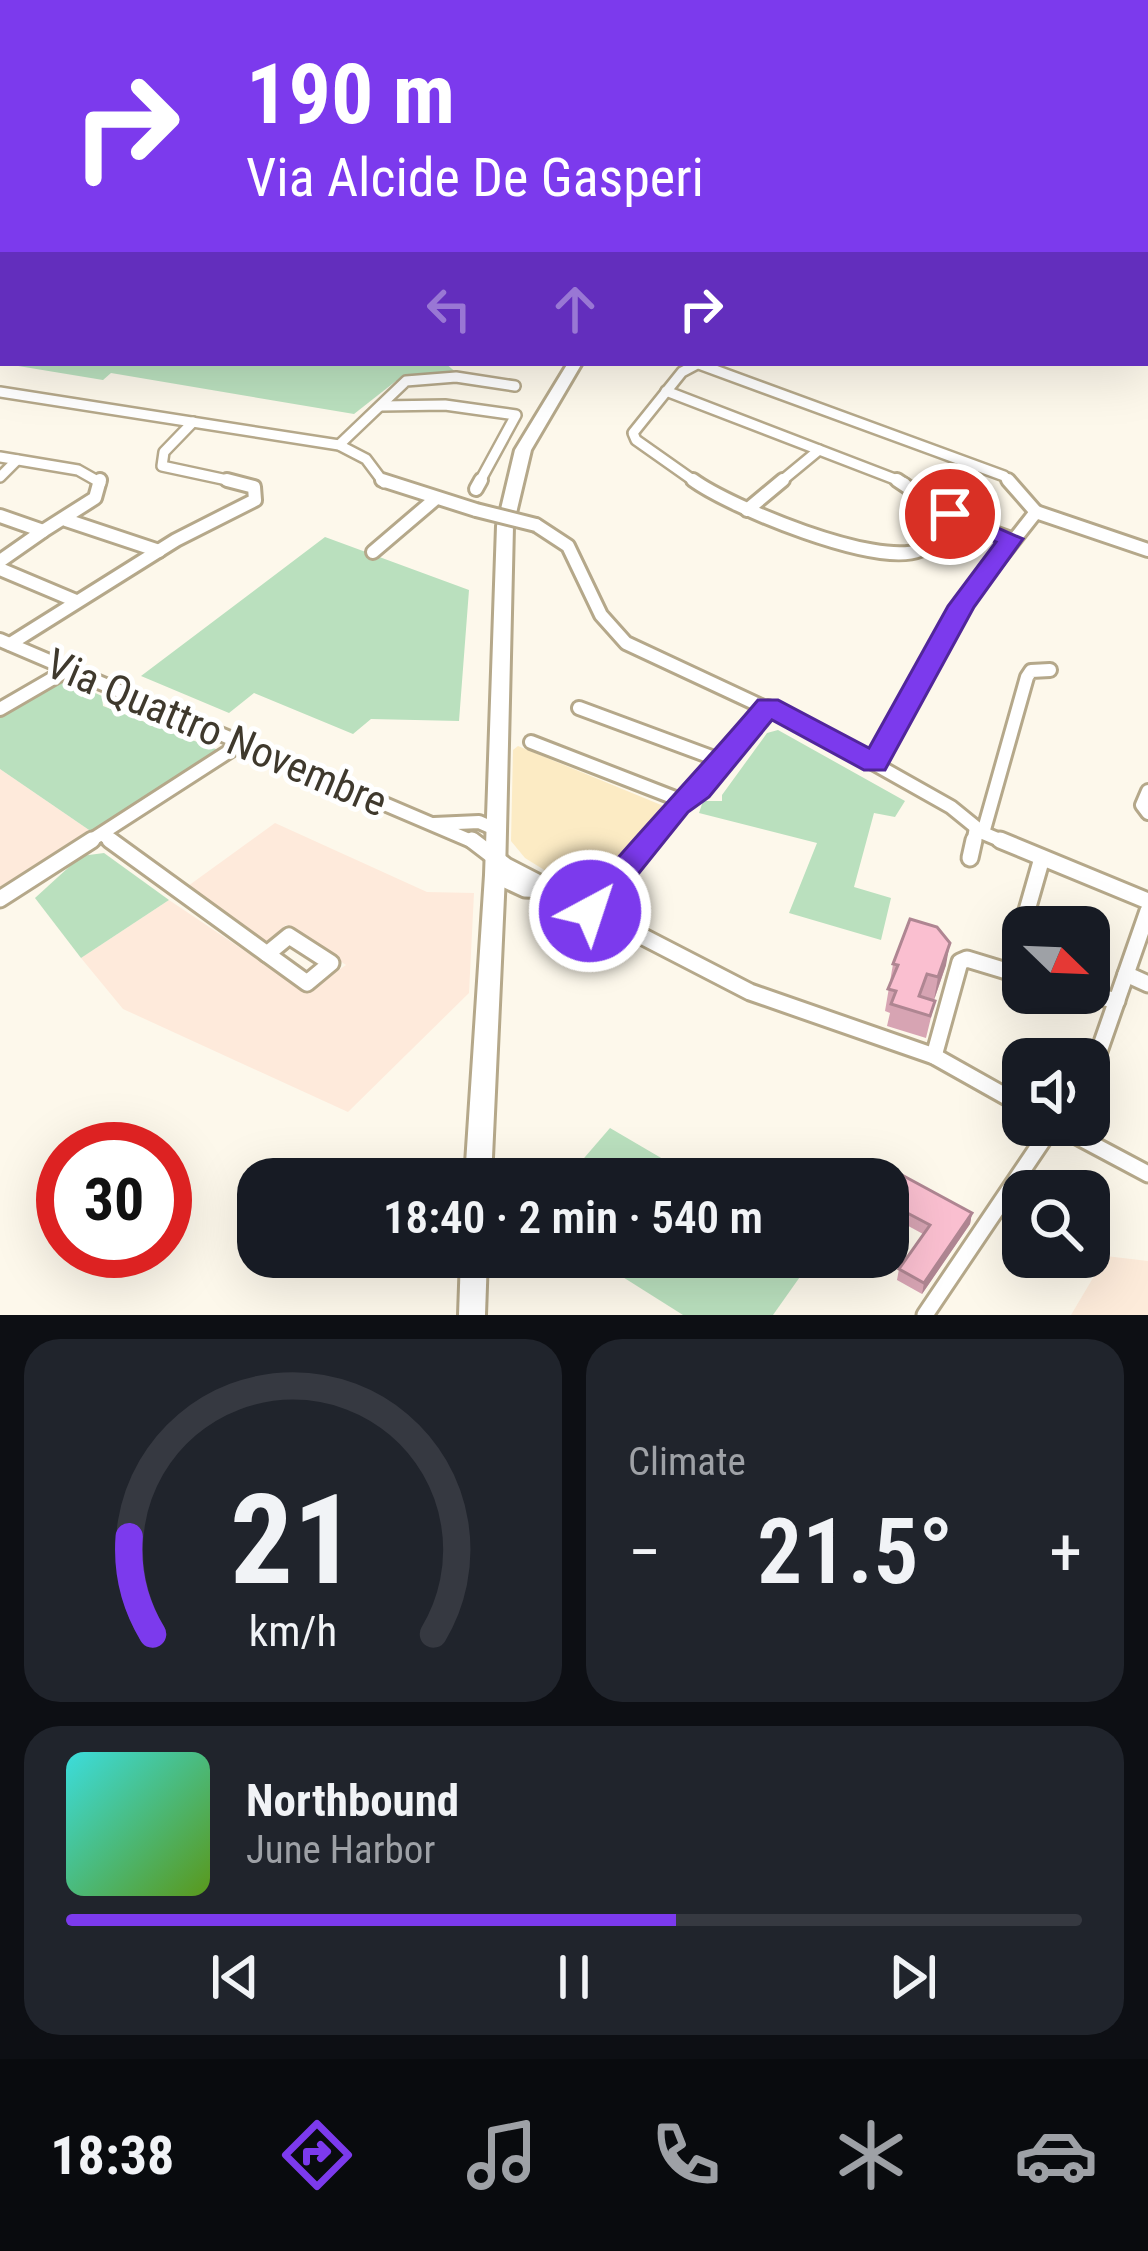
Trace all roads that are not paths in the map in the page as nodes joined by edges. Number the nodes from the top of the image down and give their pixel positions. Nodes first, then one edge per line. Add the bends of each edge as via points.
1 (573, 366) edge
2 (691, 366) edge
3 (704, 366) edge
4 (515, 386) dead end
5 (666, 391) junction
6 (0, 392) edge
7 (382, 406) junction
8 (193, 422) junction
9 (339, 445) junction
10 (819, 450) junction
11 (0, 457) edge
12 (17, 460) junction
13 (0, 477) edge
14 (476, 489) dead end
15 (434, 500) junction
16 (747, 510) junction
17 (1036, 512) junction
18 (0, 516) edge
19 (956, 519) junction
20 (66, 520) junction
21 (43, 531) junction
22 (1010, 539) junction
23 (1148, 550) edge
24 (159, 551) junction
25 (373, 551) dead end
26 (0, 565) edge
27 (76, 601) junction
28 (5, 642) edge
29 (69, 669) junction
30 (1050, 670) dead end
31 (768, 706) junction
32 (579, 708) dead end
33 (0, 709) edge
34 (242, 742) junction
35 (531, 742) dead end
36 (722, 761) junction
37 (875, 764) junction
38 (1148, 791) edge
39 (677, 805) junction
40 (1148, 813) edge
41 (434, 824) junction
42 (487, 826) junction
43 (980, 831) junction
44 (102, 834) junction
45 (465, 837) junction
46 (970, 858) dead end
47 (1042, 858) junction
48 (495, 867) junction
49 (525, 882) junction
50 (0, 899) edge
51 (1148, 901) edge
52 (491, 904) junction
53 (1031, 906) edge
54 (1148, 910) edge
55 (590, 911) junction
56 (945, 948) edge
57 (266, 955) dead end
58 (961, 961) junction
59 (1002, 971) edge
60 (1126, 974) junction
61 (1148, 984) edge
62 (1110, 999) edge
63 (1117, 1001) junction
64 (1104, 1038) edge
65 (934, 1056) junction
66 (1002, 1094) edge
67 (1049, 1146) edge
68 (1097, 1146) edge
69 (479, 1158) edge
70 (1148, 1174) edge
71 (473, 1278) edge
72 (472, 1315) edge
73 (925, 1315) edge

1 - 42 main road via 537,420 513,479
2 - 5 street
3 - 17 street via 1004,476
4 - 7 street via 406,380
5 - 10 street
5 - 16 street via 633,433 636,440
6 - 8 street
7 - 9 street
7 - 14 street via 516,415
8 - 9 street
8 - 24 street via 164,452 163,466 246,484 258,494
9 - 15 street via 366,459 385,484
10 - 16 street
10 - 19 street via 910,485
11 - 12 street
12 - 13 street
12 - 20 street via 102,481 95,498
15 - 25 street
15 - 31 street, bridge via 536,525 567,541 613,635
16 - 19 street via 812,535 900,554 922,548
17 - 22 street
17 - 23 street
18 - 21 street
19 - 22 street
20 - 21 street
20 - 24 street
21 - 26 street
22 - 37 street via 962,606
24 - 27 street
26 - 27 street
27 - 28 street
28 - 29 street, Via Quattro Novembre
29 - 33 street
29 - 34 street, Via Quattro Novembre
30 - 43 street via 1027,676
31 - 36 street
31 - 37 street
32 - 36 street
34 - 41 street, Via Quattro Novembre
34 - 44 street
35 - 39 street via 676,798
36 - 39 street
37 - 43 street
38 - 40 street
39 - 55 street
41 - 42 street, Via Quattro Novembre
41 - 45 street, Via Quattro Novembre
42 - 45 street
42 - 48 main road
43 - 46 street
43 - 47 street
44 - 50 street
44 - 57 street
45 - 48 street, Via Quattro Novembre
47 - 51 street
47 - 53 street
48 - 49 street, Via Quattro Novembre
48 - 52 main road
49 - 52 street
49 - 55 street
52 - 69 main road
54 - 60 street
55 - 65 street via 749,992
56 - 58 street
58 - 59 street
58 - 65 street
60 - 61 street
60 - 63 street
62 - 63 street
63 - 64 street
65 - 66 street
67 - 73 street
68 - 70 street
71 - 72 main road

